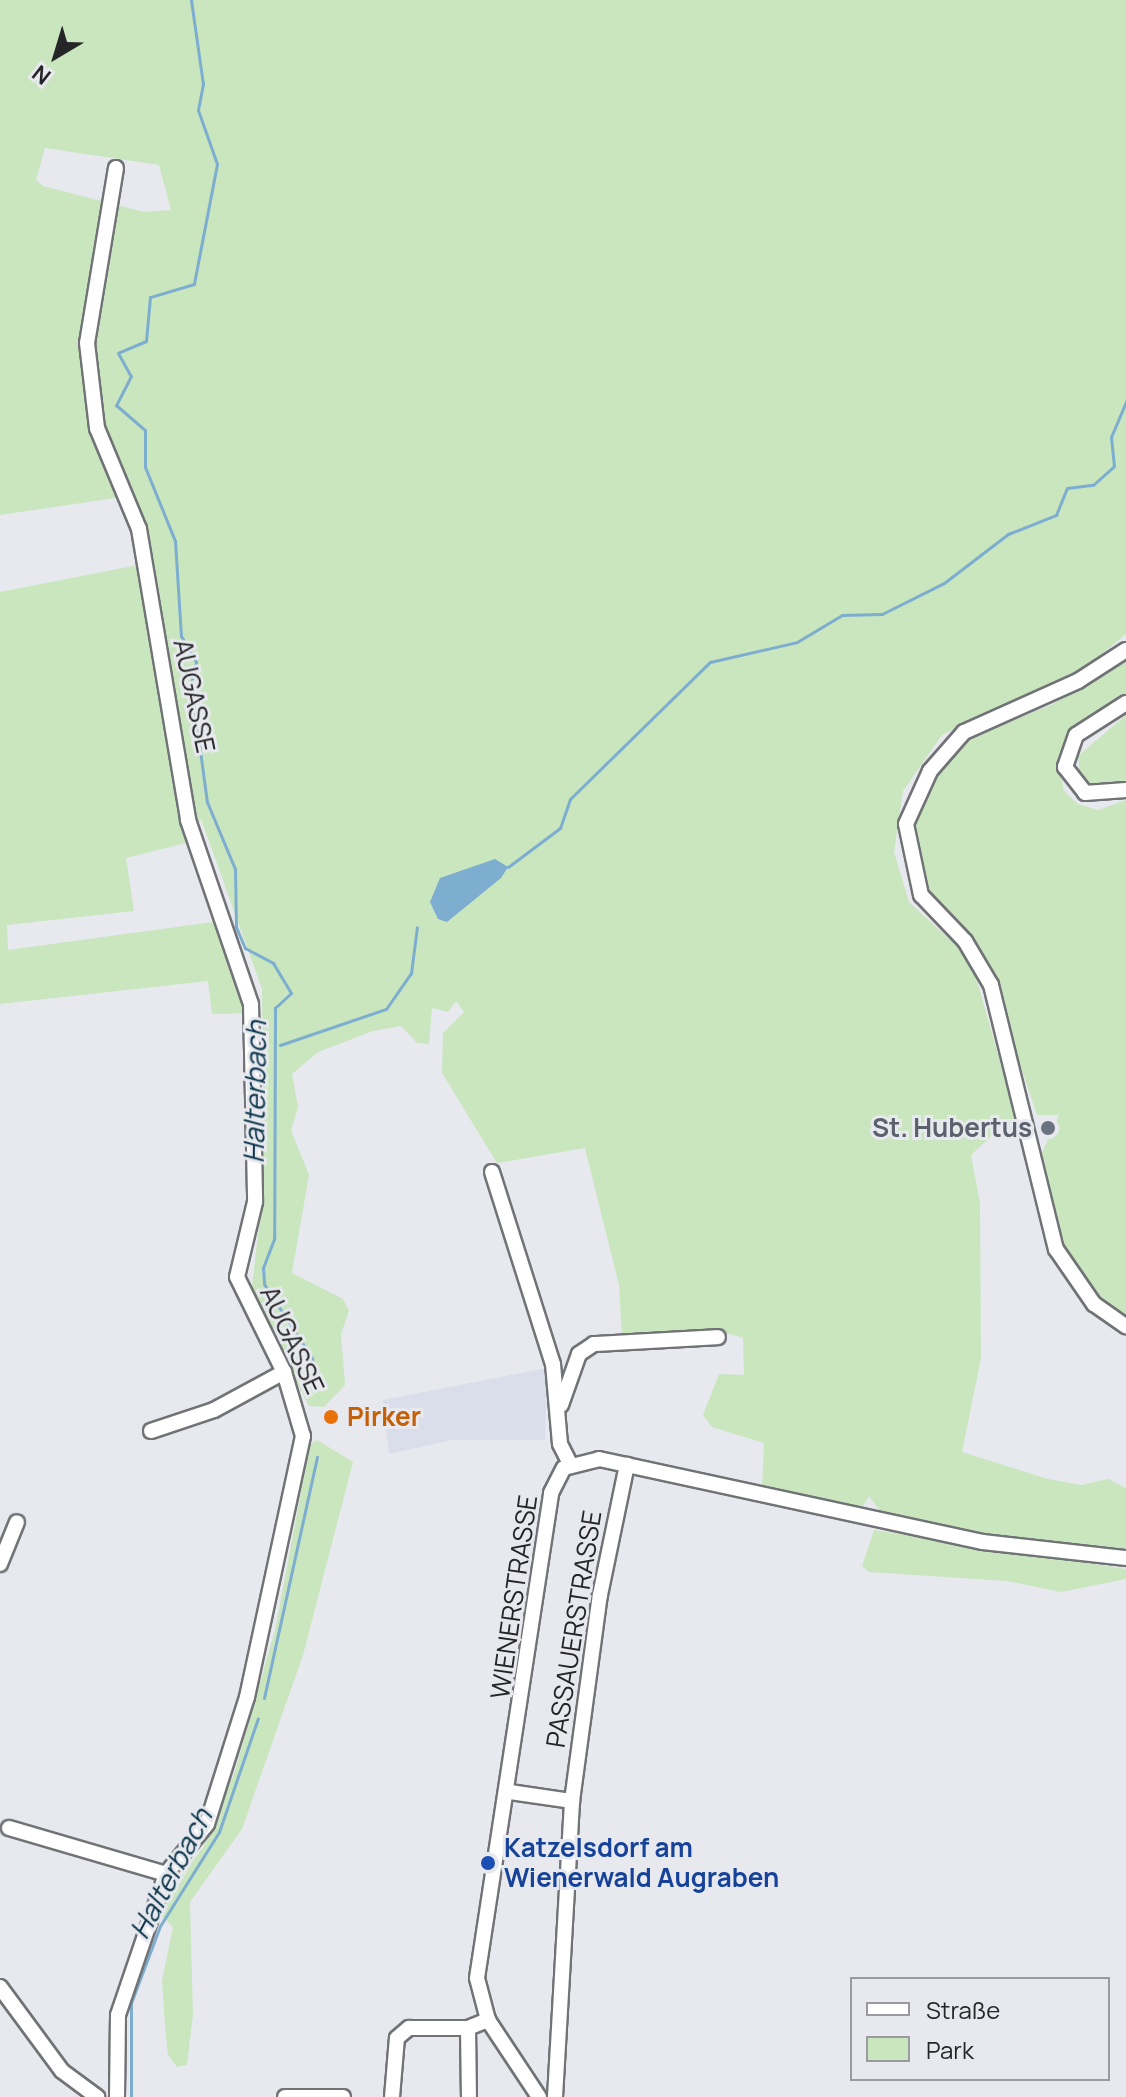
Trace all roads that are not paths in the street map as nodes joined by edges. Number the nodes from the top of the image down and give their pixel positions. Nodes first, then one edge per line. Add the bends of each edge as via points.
1 (116, 168) dead end
2 (1126, 650) edge
3 (1126, 703) edge
4 (1126, 790) edge
5 (492, 1172) dead end
6 (1126, 1326) edge
7 (718, 1337) dead end
8 (284, 1372) junction
9 (561, 1405) junction
10 (151, 1431) dead end
11 (570, 1464) junction
12 (627, 1465) junction
13 (17, 1522) dead end
14 (1126, 1558) edge
15 (0, 1564) edge
16 (510, 1792) junction
17 (572, 1801) junction
18 (9, 1828) dead end
19 (166, 1874) junction
20 (0, 1987) edge
21 (488, 2020) junction
22 (468, 2028) junction
23 (97, 2097) edge
24 (117, 2097) edge
25 (285, 2097) edge
26 (343, 2097) edge
27 (392, 2097) edge
28 (469, 2097) edge
29 (539, 2097) edge
30 (555, 2097) edge

1 - 8 street, AUGASSE via 87,343 97,428 139,529 188,820 251,1004 255,1202 237,1277
2 - 6 street via 1078,681 964,732 930,771 906,824 921,895 965,941 991,985 1056,1249 1094,1304
3 - 4 street via 1076,735 1065,767 1085,793
5 - 9 street via 515,1231
7 - 9 street via 594,1344 579,1354
8 - 10 street via 214,1410
8 - 19 street, AUGASSE via 303,1436 247,1697 207,1824
9 - 11 street via 559,1439
11 - 12 street
11 - 16 street, WIENERSTRASSE via 551,1493
12 - 14 street via 983,1542
12 - 17 street, PASSAUERSTRASSE via 600,1595
13 - 15 street
16 - 17 street
16 - 21 street, WIENERSTRASSE via 477,1978
17 - 30 street, PASSAUERSTRASSE
18 - 19 street
19 - 24 street, AUGASSE via 118,2015
20 - 23 street via 62,2071
21 - 22 street
21 - 29 street, WIENERSTRASSE
22 - 27 street via 409,2028 397,2038
22 - 28 street
25 - 26 street

